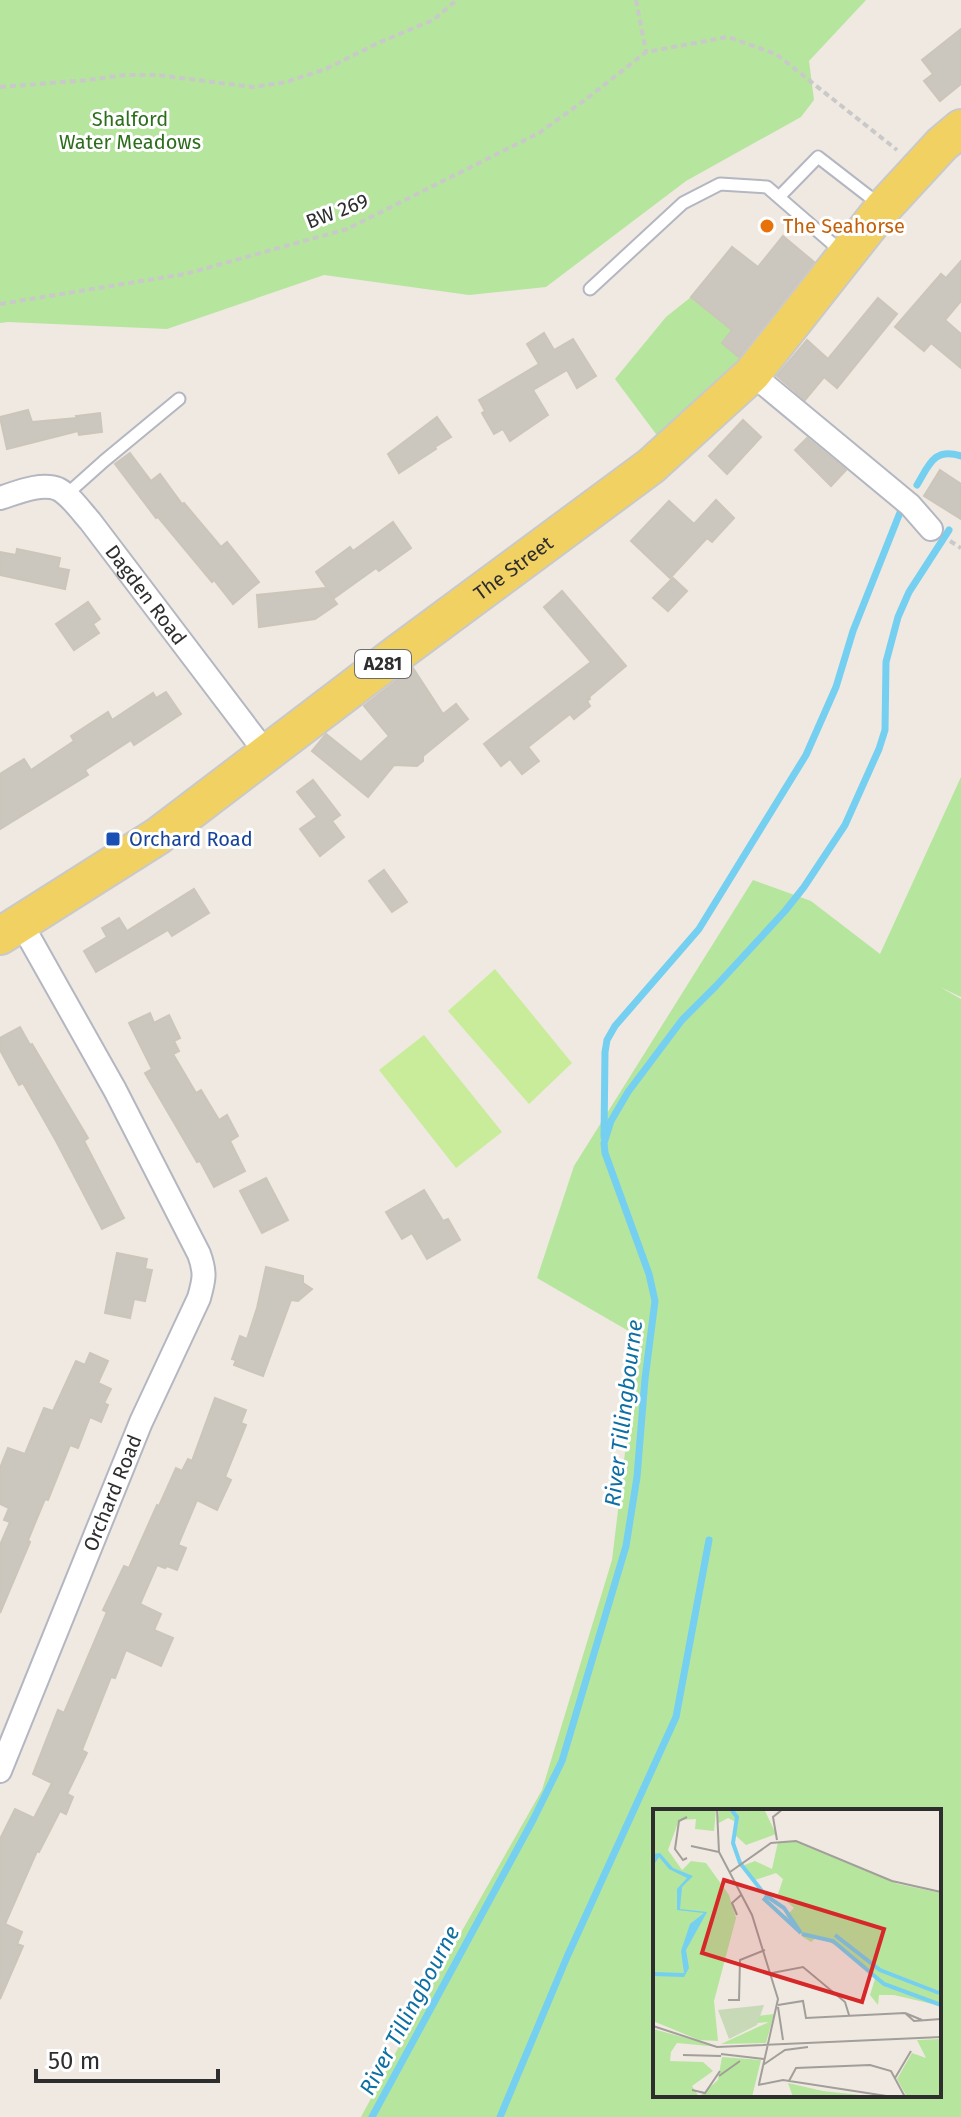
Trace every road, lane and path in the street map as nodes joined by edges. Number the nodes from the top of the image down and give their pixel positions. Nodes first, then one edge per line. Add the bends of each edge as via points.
1 (457, 0) edge
2 (636, 0) edge
3 (646, 52) junction
4 (0, 87) edge
5 (961, 128) edge
6 (919, 167) junction
7 (779, 197) junction
8 (883, 208) junction
9 (846, 255) junction
10 (590, 289) dead end
11 (0, 304) edge
12 (752, 374) junction
13 (179, 399) dead end
14 (66, 495) junction
15 (0, 498) edge
16 (931, 529) dead end
17 (266, 753) junction
18 (10, 930) edge
19 (0, 1771) edge

1 - 4 path via 433,20 286,82 253,87 125,75
2 - 3 path
3 - 6 path via 728,37 776,54
3 - 11 path, BW 269 via 539,133 347,229 185,274
5 - 6 main road, The Street / A281
6 - 8 main road, The Street / A281
7 - 8 lane via 818,157
7 - 9 lane
7 - 10 lane via 767,187 720,184 683,203
8 - 9 main road, The Street / A281
9 - 12 main road, The Street / A281
12 - 16 street via 910,505
12 - 17 main road, The Street / A281 via 651,466
13 - 14 lane
14 - 15 street via 45,487
14 - 17 street, Dagden Road
17 - 18 main road, The Street / A281 via 149,842
18 - 19 street, Orchard Road via 115,1090 199,1254 205,1278

